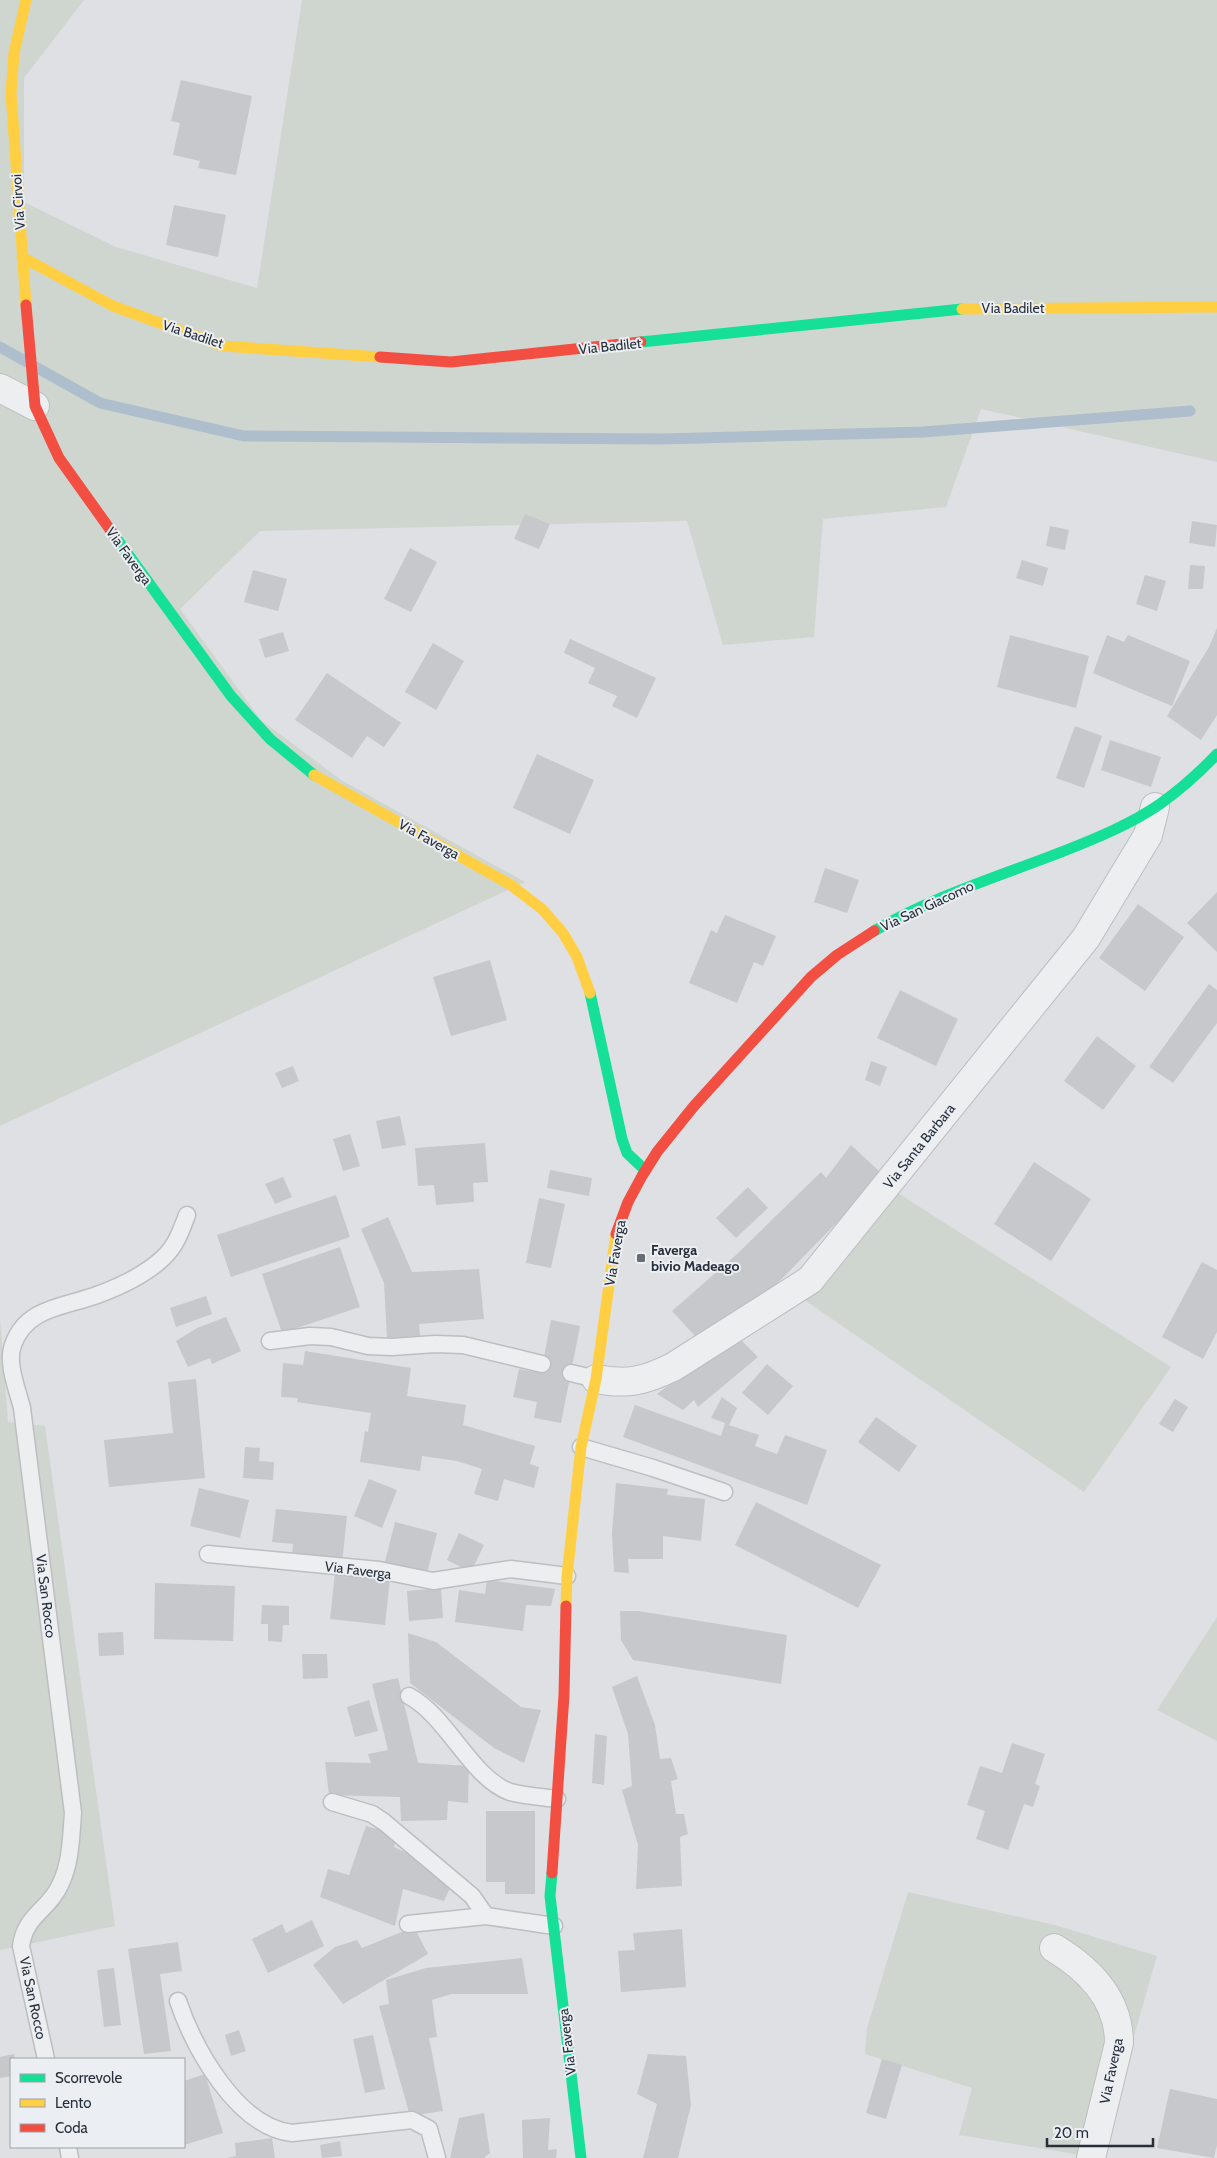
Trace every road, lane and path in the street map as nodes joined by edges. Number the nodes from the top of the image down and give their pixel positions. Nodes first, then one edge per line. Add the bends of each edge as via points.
1 (26, 0) edge
2 (22, 257) junction
3 (1217, 307) edge
4 (0, 388) edge
5 (35, 406) junction
6 (1214, 765) edge
7 (1155, 807) junction
8 (645, 1170) junction
9 (188, 1215) dead end
10 (270, 1341) dead end
11 (542, 1364) dead end
12 (583, 1376) junction
13 (581, 1447) junction
14 (724, 1492) dead end
15 (208, 1554) dead end
16 (567, 1576) junction
17 (409, 1696) dead end
18 (556, 1800) junction
19 (332, 1802) dead end
20 (486, 1916) junction
21 (408, 1924) dead end
22 (554, 1926) junction
23 (1054, 1948) dead end
24 (178, 2001) dead end
25 (46, 2058) edge
26 (437, 2158) edge
27 (581, 2158) edge
28 (1090, 2158) edge

1 - 2 street, Via Cirvoi via 14,53 11,93
2 - 3 street, Via Badilet via 113,306 223,346 451,362 972,308
2 - 5 street, Via Cirvoi
4 - 5 street
5 - 8 street, Via Faverga via 59,458 78,487 261,732 316,776 526,895 563,933 588,985 622,1139 627,1153
6 - 7 street, Via San Giacomo
7 - 8 street, Via San Giacomo via 1103,834 906,913 851,945 793,996 684,1117
7 - 12 street, Via Santa Barbara via 1148,835 1086,938 810,1280 655,1376 637,1382 617,1383
8 - 12 street, Via Faverga via 617,1230
9 - 25 lane, Via San Rocco via 175,1245 156,1264 97,1295 44,1310 29,1320 12,1346 72,1813 71,1848 60,1887 30,1920 23,1932 21,1946
10 - 11 lane via 310,1336 331,1337 368,1346 463,1345
12 - 13 street, Via Faverga
13 - 14 lane
13 - 16 street, Via Faverga
15 - 16 lane, Via Faverga via 379,1570 433,1581 511,1569
16 - 18 street, Via Faverga via 564,1695
17 - 18 lane via 429,1710 465,1754 501,1787 511,1792
18 - 22 street, Via Faverga via 550,1896
19 - 20 lane via 372,1814 384,1822 472,1896
20 - 21 lane
20 - 22 lane
22 - 27 street, Via Faverga
23 - 28 street, Via Faverga via 1093,1978 1106,1995 1119,2026 1119,2042
24 - 26 lane via 186,2025 212,2068 246,2111 269,2127 292,2133 412,2120 429,2129

